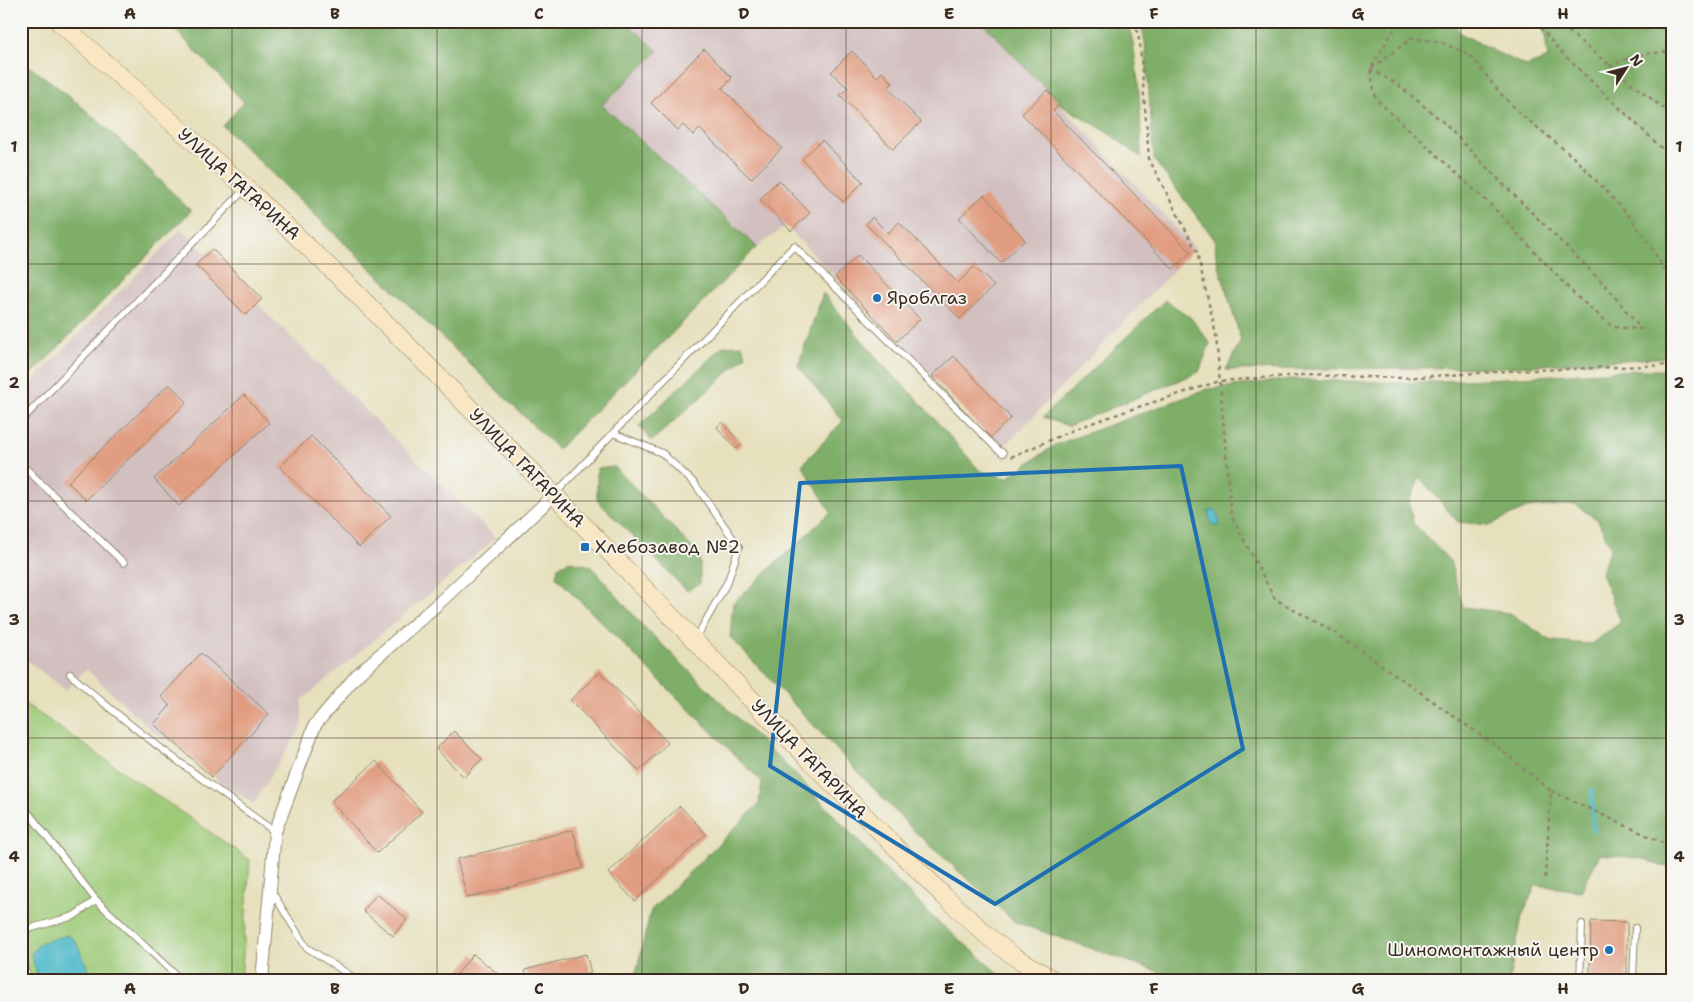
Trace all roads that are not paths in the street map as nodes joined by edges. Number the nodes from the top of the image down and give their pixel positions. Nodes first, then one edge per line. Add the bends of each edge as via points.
1 (58, 21) edge
2 (246, 188) junction
3 (21, 421) edge
4 (613, 432) junction
5 (1003, 453) dead end
6 (21, 464) edge
7 (554, 495) junction
8 (124, 562) dead end
9 (695, 641) junction
10 (70, 674) dead end
11 (21, 803) edge
12 (275, 832) junction
13 (270, 888) junction
14 (96, 900) junction
15 (1582, 924) dead end
16 (1635, 928) dead end
17 (21, 931) edge
18 (21, 962) edge
19 (30, 981) edge
20 (182, 981) edge
21 (262, 981) edge
22 (359, 981) edge
23 (1055, 981) edge
24 (1580, 981) edge
25 (1633, 981) edge

1 - 2 main road, УЛИЦА ГАГАРИНА
2 - 3 lane
2 - 7 main road, УЛИЦА ГАГАРИНА via 349,286
4 - 5 lane via 794,246
4 - 7 lane
4 - 9 lane via 662,453 695,484 739,547 728,581
6 - 8 lane
7 - 9 main road, УЛИЦА ГАГАРИНА
7 - 12 street via 358,675 315,725
9 - 23 main road, УЛИЦА ГАГАРИНА via 968,919 997,944
10 - 12 lane via 161,750
11 - 14 lane
12 - 13 street
13 - 21 street
13 - 22 lane via 306,947
14 - 17 lane via 74,916
14 - 20 lane
15 - 24 lane
16 - 25 lane
18 - 19 lane

